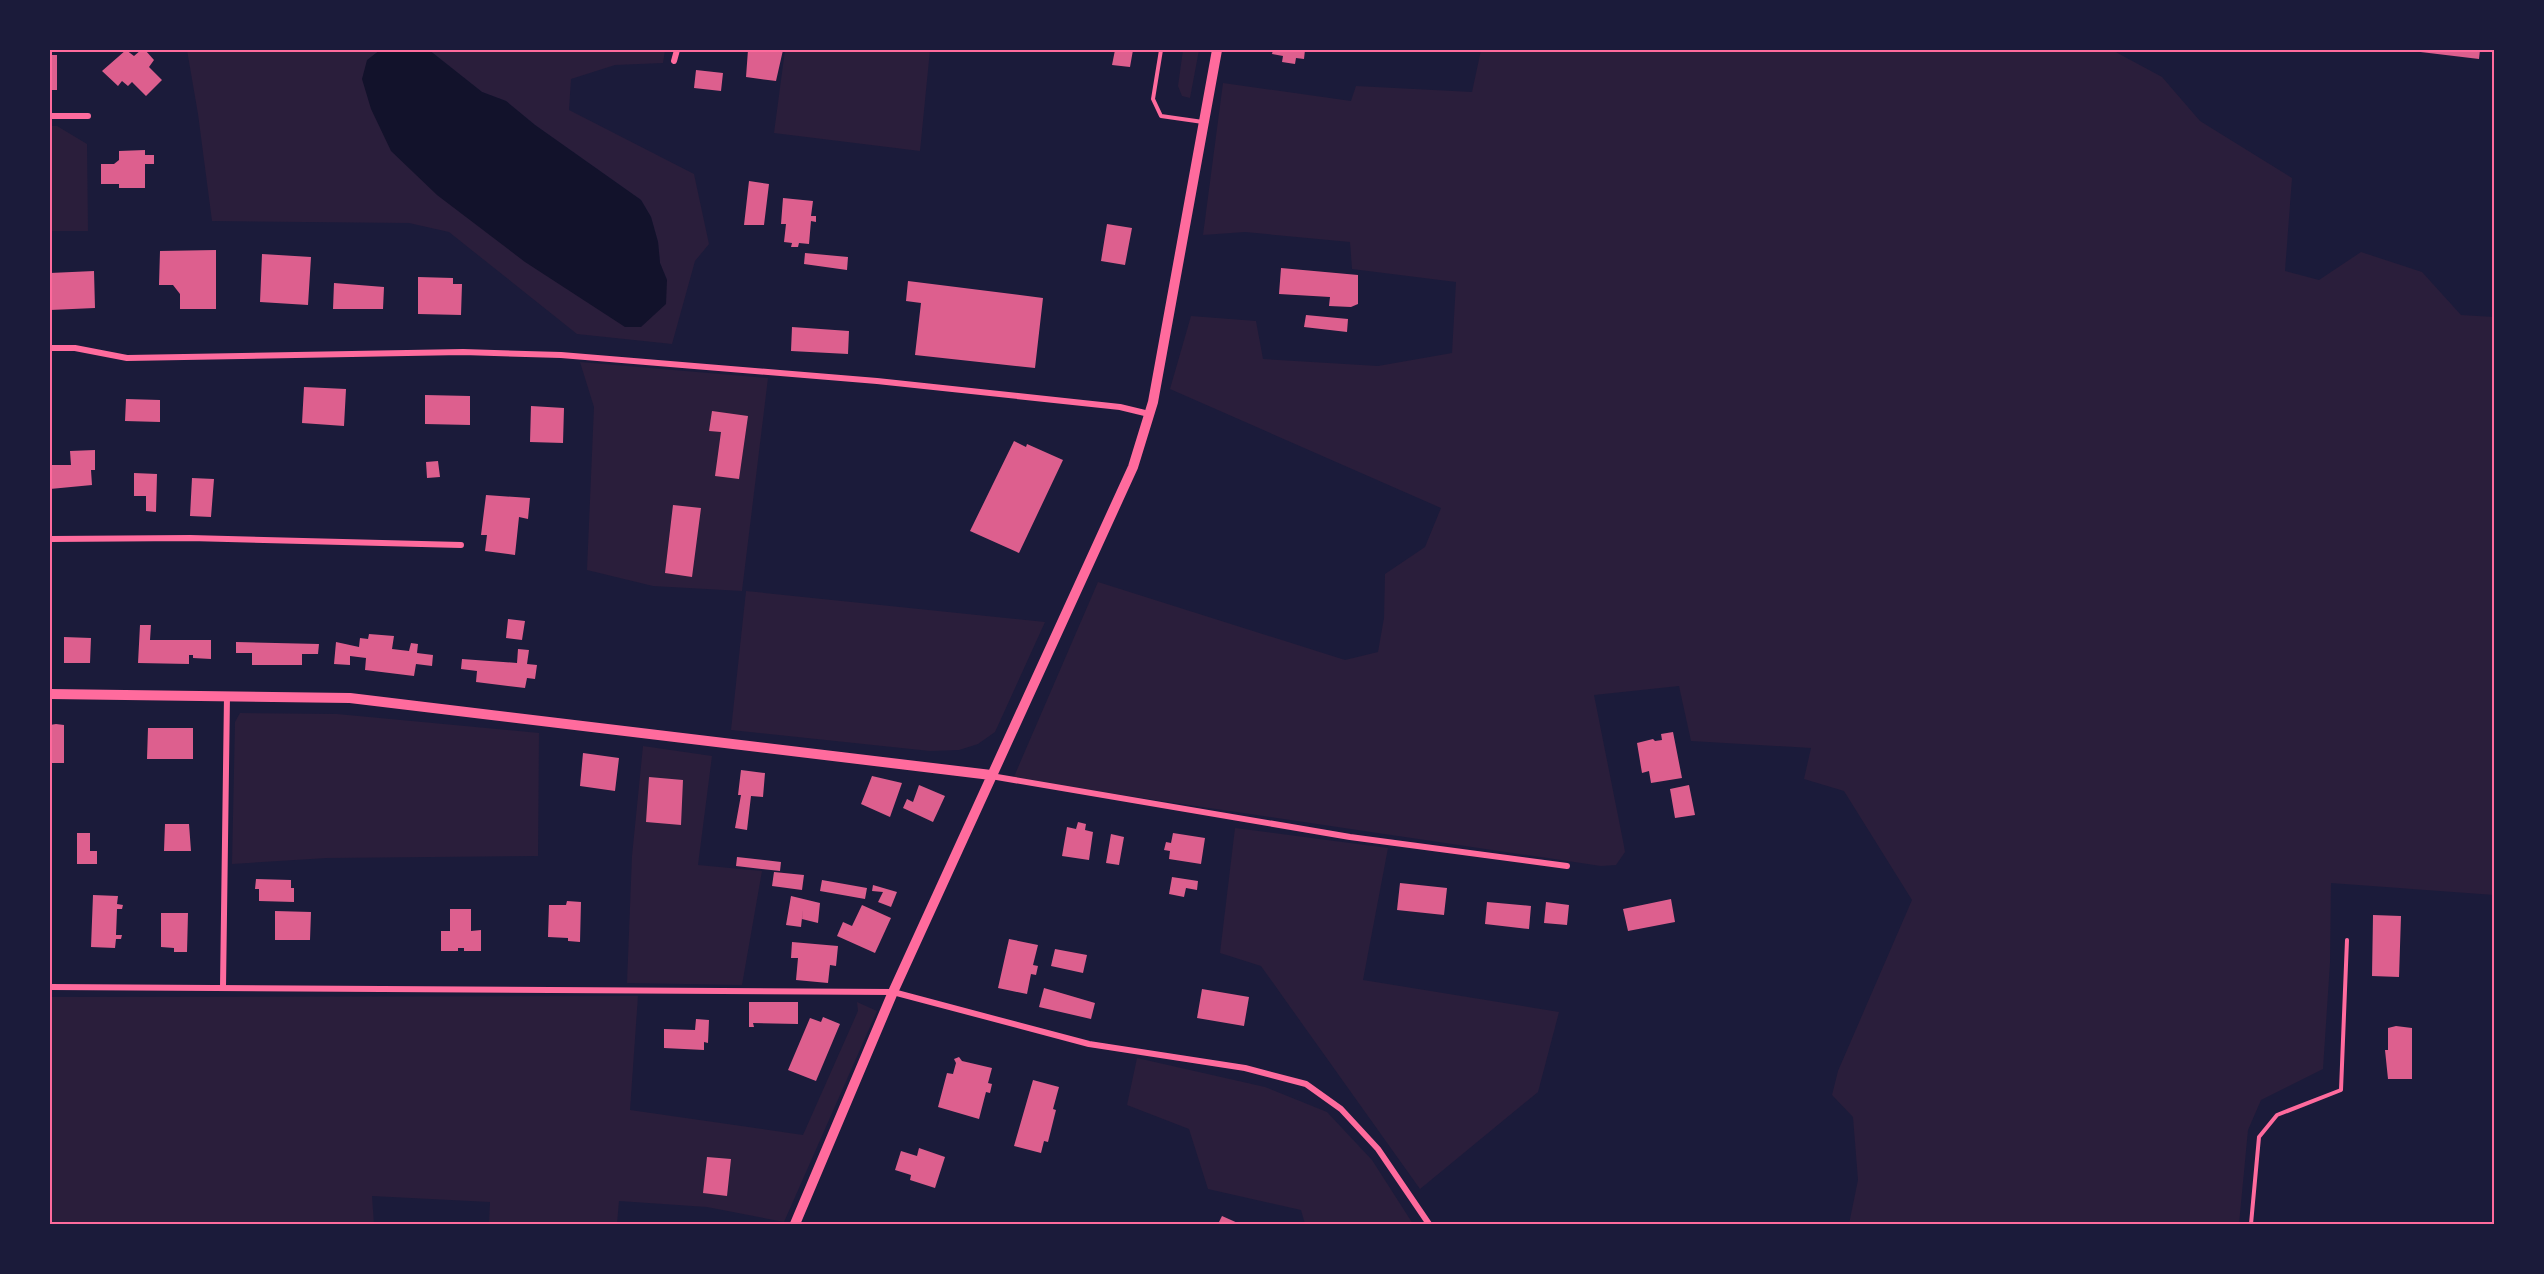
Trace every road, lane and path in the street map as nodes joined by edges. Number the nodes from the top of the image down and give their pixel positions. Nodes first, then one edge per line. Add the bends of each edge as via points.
1 (677, 50) edge
2 (1161, 50) edge
3 (1217, 50) edge
4 (675, 61) dead end
5 (50, 116) edge
6 (88, 116) dead end
7 (1204, 122) junction
8 (50, 348) edge
9 (1149, 414) junction
10 (50, 539) edge
11 (461, 545) dead end
12 (50, 694) edge
13 (227, 696) junction
14 (991, 776) junction
15 (1567, 866) dead end
16 (2347, 940) dead end
17 (50, 987) edge
18 (223, 987) junction
19 (893, 992) junction
20 (795, 1224) edge
21 (1429, 1224) edge
22 (2251, 1224) edge

1 - 4 street
2 - 7 lane via 1153,99 1161,117
3 - 7 street
5 - 6 street
7 - 9 street
8 - 9 street via 75,348 127,358 440,352 561,355 878,381 1120,407
9 - 14 street via 1133,467
10 - 11 street via 190,538
12 - 13 street
13 - 14 street via 350,698
13 - 18 street
14 - 15 street via 1350,837
14 - 19 street
16 - 22 lane via 2341,1090 2277,1115 2259,1137
17 - 18 street
18 - 19 street
19 - 20 street
19 - 21 street via 1089,1044 1245,1068 1306,1084 1341,1109 1378,1149

